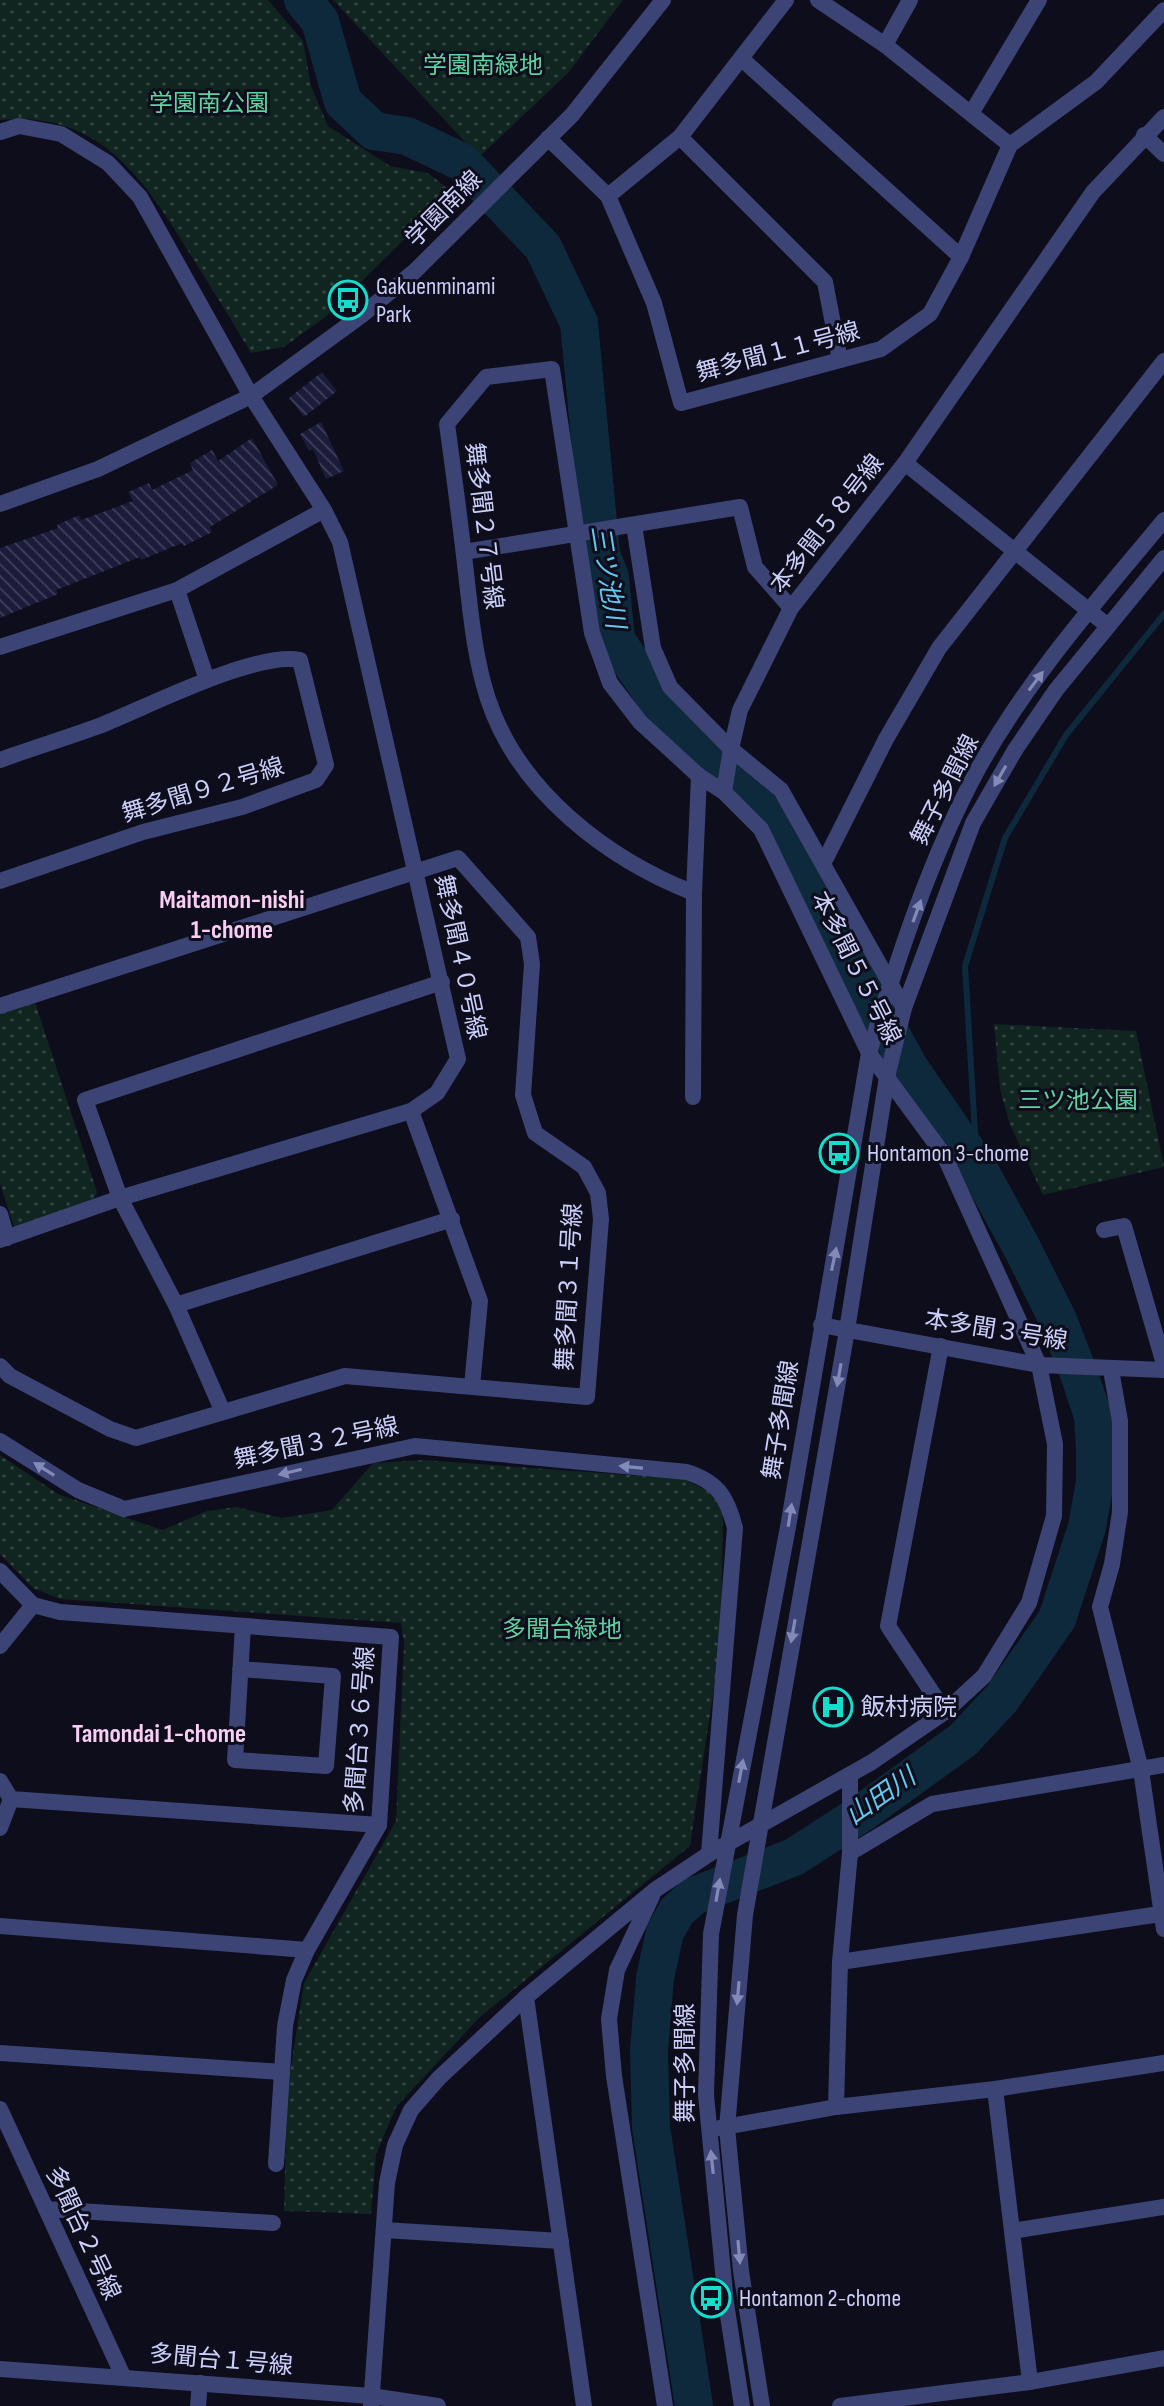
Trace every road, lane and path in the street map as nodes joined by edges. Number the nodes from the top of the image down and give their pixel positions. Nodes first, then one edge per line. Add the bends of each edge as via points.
1 (663, 0) edge
2 (786, 0) edge
3 (818, 0) edge
4 (910, 0) edge
5 (1039, 0) edge
6 (1164, 10) edge
7 (885, 45) junction
8 (743, 60) junction
9 (972, 112) junction
10 (1164, 117) edge
11 (0, 132) edge
12 (1144, 135) junction
13 (680, 137) junction
14 (548, 138) junction
15 (1010, 145) junction
16 (1164, 154) edge
17 (608, 196) junction
18 (961, 257) junction
19 (840, 360) junction
20 (1164, 361) edge
21 (251, 396) junction
22 (905, 463) junction
23 (0, 504) edge
24 (324, 510) junction
25 (1164, 520) edge
26 (634, 525) junction
27 (577, 533) junction
28 (1013, 551) junction
29 (464, 552) junction
30 (1164, 558) edge
31 (177, 590) junction
32 (791, 608) junction
33 (1089, 612) junction
34 (1108, 626) junction
35 (0, 647) edge
36 (207, 680) junction
37 (731, 749) junction
38 (0, 760) edge
39 (699, 776) junction
40 (724, 792) junction
41 (824, 862) junction
42 (417, 873) junction
43 (0, 881) edge
44 (694, 893) junction
45 (442, 982) junction
46 (890, 984) junction
47 (0, 1006) edge
48 (904, 1008) junction
49 (869, 1053) junction
50 (887, 1077) junction
51 (693, 1097) dead end
52 (411, 1111) junction
53 (120, 1198) junction
54 (0, 1214) edge
55 (452, 1219) junction
56 (1104, 1230) dead end
57 (3, 1239) edge
58 (176, 1305) junction
59 (821, 1325) junction
60 (847, 1330) junction
61 (941, 1346) junction
62 (1039, 1365) junction
63 (0, 1366) edge
64 (1164, 1367) edge
65 (1111, 1370) junction
66 (472, 1386) junction
67 (223, 1412) junction
68 (0, 1441) edge
69 (0, 1571) edge
70 (33, 1605) junction
71 (243, 1626) junction
72 (0, 1646) edge
73 (240, 1669) junction
74 (945, 1712) junction
75 (1164, 1765) edge
76 (1141, 1770) junction
77 (850, 1776) junction
78 (0, 1781) edge
79 (11, 1799) junction
80 (379, 1825) junction
81 (0, 1828) edge
82 (758, 1829) junction
83 (726, 1847) junction
84 (850, 1853) junction
85 (709, 1854) junction
86 (655, 1890) junction
87 (1162, 1922) edge
88 (0, 1926) edge
89 (307, 1950) junction
90 (840, 1962) junction
91 (526, 1997) junction
92 (0, 2053) edge
93 (1164, 2063) edge
94 (282, 2072) junction
95 (995, 2089) junction
96 (836, 2107) junction
97 (0, 2109) edge
98 (727, 2128) junction
99 (708, 2129) junction
100 (276, 2164) dead end
101 (1164, 2207) edge
102 (46, 2209) junction
103 (273, 2223) dead end
104 (384, 2230) junction
105 (1012, 2231) junction
106 (561, 2241) junction
107 (1164, 2358) edge
108 (0, 2369) edge
109 (123, 2376) junction
110 (1030, 2382) junction
111 (200, 2383) junction
112 (371, 2401) edge
113 (861, 2404) edge
114 (198, 2406) edge
115 (438, 2406) edge
116 (584, 2406) edge
117 (665, 2406) edge
118 (742, 2406) edge
119 (762, 2406) edge
120 (840, 2406) edge

1 - 14 street, 学園南線
2 - 8 street
3 - 7 street
4 - 7 street
5 - 9 street
6 - 15 street via 1096,82
7 - 9 street
8 - 13 street
8 - 18 street
9 - 15 street
10 - 12 street, 本多聞５８号線
11 - 21 street, 舞多聞４０号線 via 19,126 61,134 108,163 140,197
12 - 16 street
12 - 22 street, 本多聞５８号線 via 1093,192
13 - 17 street
13 - 19 street via 825,282
14 - 17 street, 舞多聞１１号線
14 - 21 street, 学園南線 via 415,271
15 - 18 street, 舞多聞１１号線
17 - 19 street, 舞多聞１１号線 via 654,303 681,403
18 - 19 street, 舞多聞１１号線 via 930,314 881,349
20 - 28 street
21 - 23 street, 学園南線 via 98,469
21 - 24 street, 舞多聞４０号線
22 - 28 street
22 - 32 street, 本多聞５８号線
24 - 31 street
24 - 42 street, 舞多聞４０号線 via 340,542
25 - 33 street, 舞子多聞線
26 - 27 street
26 - 32 street via 740,507 755,567
26 - 37 street via 653,648 670,687
27 - 29 street
27 - 29 street, 舞多聞２７号線 via 552,369 486,377 447,424
27 - 39 street, 舞多聞２７号線 via 592,633 610,683 640,722
28 - 33 street
28 - 41 street via 939,648
29 - 44 street, 舞多聞２７号線 via 475,652 489,701 508,740 539,785 576,823 617,856
30 - 34 street, 舞子多聞線
31 - 35 street
31 - 36 street
32 - 37 street, 本多聞５８号線 via 740,710
33 - 34 street
46 -> 33 street, 舞子多聞線 via 939,851 979,768 1020,702
34 -> 48 street, 舞子多聞線 via 1056,690 973,823
36 - 38 street, 舞多聞９２号線
36 - 43 street, 舞多聞９２号線 via 286,657 300,660 326,765 316,780
37 - 40 street
37 - 41 street via 781,790
39 - 40 street, 本多聞５５号線
39 - 44 street
40 - 49 street, 本多聞５５号線 via 761,829
41 - 46 street
42 - 45 street, 舞多聞４０号線
42 - 47 street
42 - 66 street, 舞多聞３１号線 via 458,858 528,937 532,964 523,1095 535,1133 584,1167 598,1193 601,1219 587,1397
44 - 51 street
45 - 52 street, 舞多聞４０号線 via 458,1059 437,1093
45 - 53 street via 85,1100
46 - 48 street
46 - 49 street, 舞子多聞線
48 - 50 street, 舞子多聞線
49 - 50 street, 本多聞５５号線
59 -> 49 street, 舞子多聞線
50 - 60 street, 舞子多聞線
50 - 62 street, 本多聞５５号線 via 944,1155
52 - 53 street, 舞多聞４０号線
52 - 55 street
53 - 57 street, 舞多聞４０号線
53 - 58 street
54 - 57 street
55 - 58 street
55 - 66 street via 480,1301
56 - 64 street via 1131,1224
58 - 67 street
59 - 60 street, 本多聞３号線
83 -> 59 street, 舞子多聞線
60 - 61 street, 本多聞３号線
60 -> 82 street, 舞子多聞線
61 - 62 street, 本多聞３号線
61 - 74 street via 888,1626
62 - 65 street, 本多聞３号線
62 - 74 street, 本多聞５５号線 via 1055,1444 1054,1516 1029,1603 984,1676
63 - 67 street, 舞多聞３１号線 via 35,1390 136,1438
64 - 65 street, 本多聞３号線
65 - 76 street via 1120,1421 1120,1512 1100,1607
66 - 67 street, 舞多聞３１号線 via 345,1376
85 -> 68 street, 舞多聞３２号線 via 735,1528 728,1498 707,1478 415,1446 124,1509 78,1490
69 - 70 street
70 - 71 street, 多聞台３６号線 via 60,1612
70 - 72 street
71 - 73 street
71 - 80 street, 多聞台３６号線 via 391,1637
73 - 73 street via 235,1760 326,1766 333,1676
74 - 77 street, 本多聞５５号線
75 - 76 street
76 - 84 street via 932,1804
76 - 87 street
77 - 82 street, 本多聞５５号線
77 - 84 street
78 - 79 street
79 - 80 street
79 - 81 street
80 - 89 street, 多聞台３６号線
82 - 83 street, 本多聞５５号線
82 -> 98 street, 舞子多聞線 via 745,1915
83 - 85 street, 本多聞５５号線
99 -> 83 street, 舞子多聞線 via 711,1934
84 - 90 street
85 - 86 street, 本多聞５５号線
86 - 91 street, 本多聞５５号線
86 - 117 street via 617,1970 609,2019
87 - 90 street
88 - 89 street
89 - 94 street, 多聞台３６号線 via 294,1980
90 - 96 street
91 - 104 street, 本多聞５５号線 via 411,2110 395,2145
91 - 106 street
92 - 94 street
93 - 95 street
94 - 100 street, 多聞台３６号線
95 - 96 street
95 - 105 street
96 - 98 street
97 - 102 street, 多聞台２号線
98 - 99 street
98 -> 119 street, 舞子多聞線
118 -> 99 street, 舞子多聞線
101 - 105 street
102 - 103 street
102 - 109 street, 多聞台２号線
104 - 106 street
104 - 112 street, 本多聞５５号線
105 - 110 street
106 - 116 street
107 - 110 street
108 - 109 street, 多聞台１号線
109 - 111 street, 多聞台１号線
110 - 113 street
111 - 112 street, 多聞台１号線
111 - 114 street
112 - 115 street, 多聞台１号線
113 - 120 street

